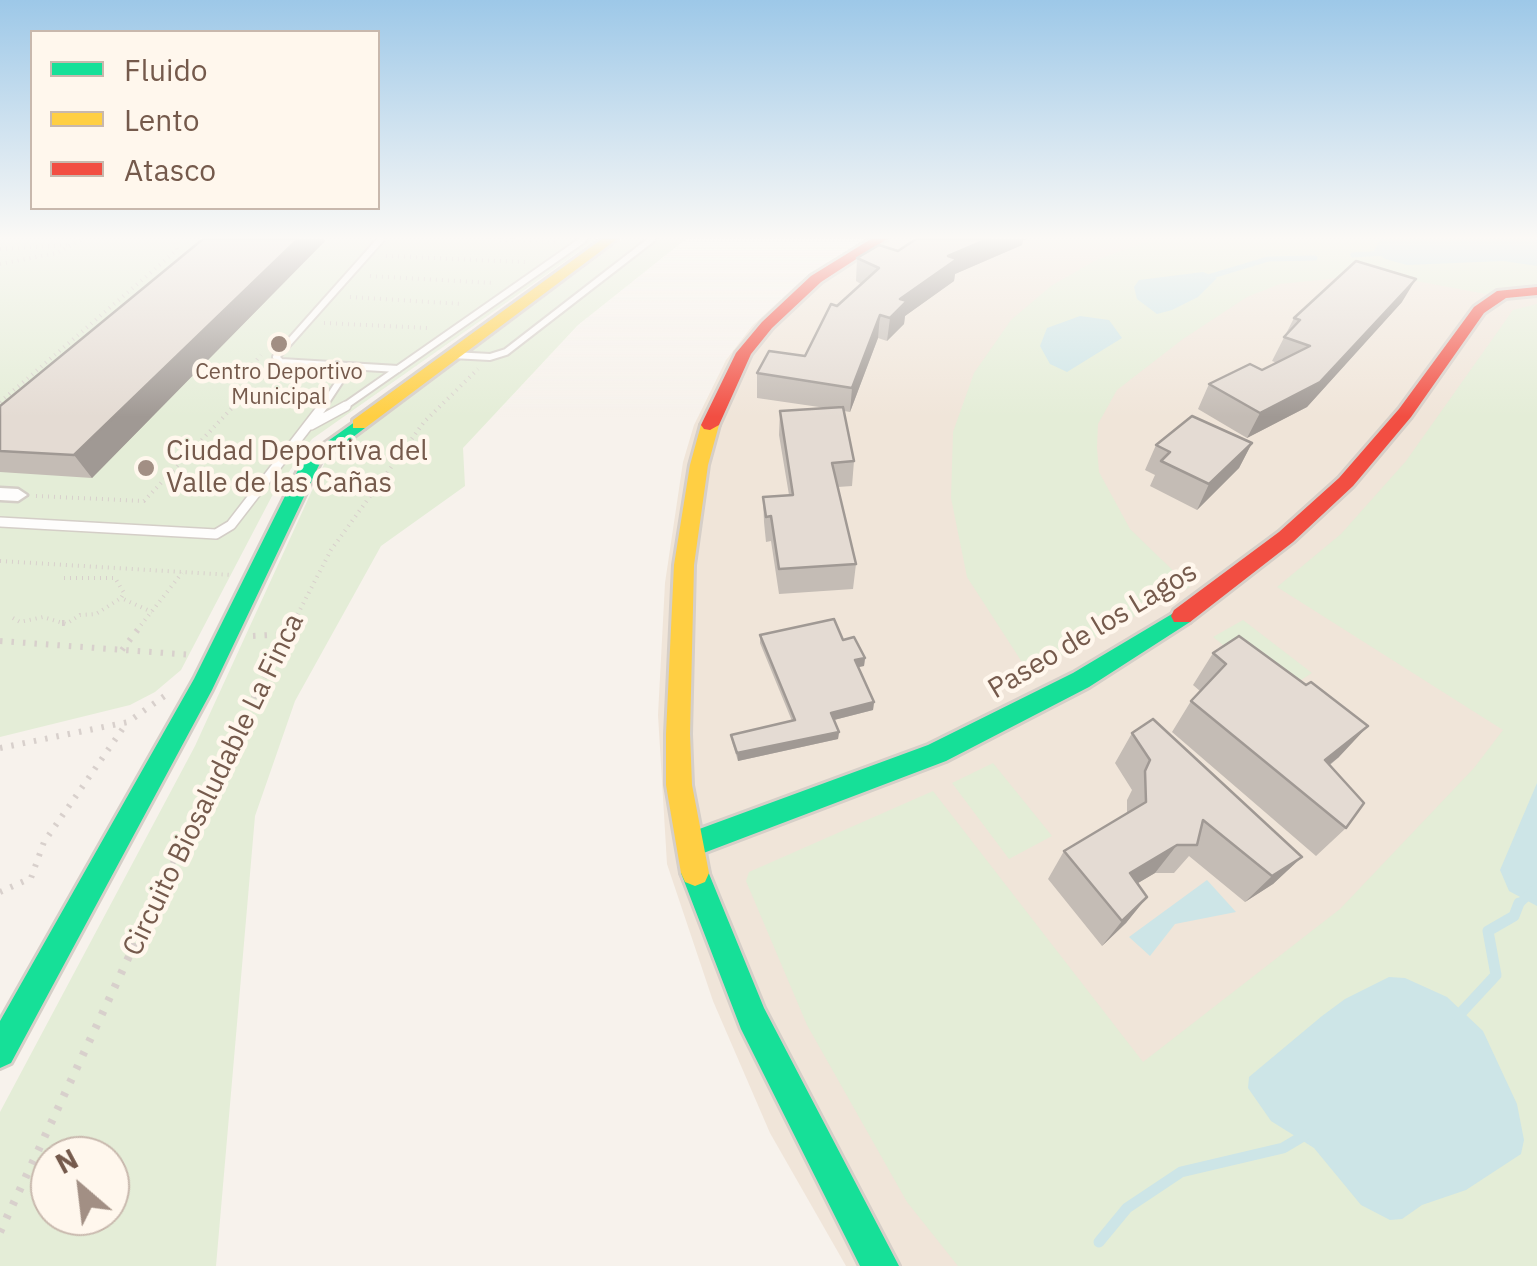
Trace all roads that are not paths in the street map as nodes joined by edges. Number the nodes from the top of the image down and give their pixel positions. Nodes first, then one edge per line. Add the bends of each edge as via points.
1 (328, 298) edge
2 (501, 298) edge
3 (530, 298) edge
4 (576, 298) edge
5 (796, 298) edge
6 (1496, 298) edge
7 (452, 355) junction
8 (349, 367) junction
9 (399, 370) junction
10 (310, 426) junction
11 (0, 522) edge
12 (693, 844) junction
13 (0, 1052) edge
14 (880, 1266) edge

1 - 8 lane via 276,357
2 - 9 lane
3 - 7 street
4 - 7 lane via 506,352
5 - 12 street via 744,353 715,408 699,465 684,565 679,785
6 - 12 street, Paseo de los Lagos via 1346,482 1164,630 937,752
7 - 13 street via 313,458 216,656
8 - 9 lane
8 - 10 lane
9 - 10 lane
10 - 11 lane via 232,525 216,534
12 - 14 street via 696,881 752,1018

